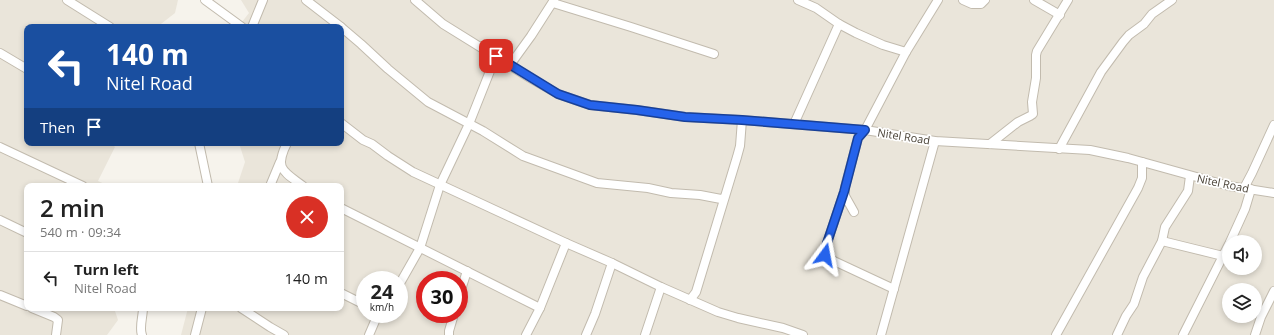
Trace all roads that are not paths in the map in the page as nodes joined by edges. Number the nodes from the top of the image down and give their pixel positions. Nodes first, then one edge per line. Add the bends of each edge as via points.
1 (67, 0) edge
2 (205, 0) edge
3 (262, 0) edge
4 (306, 0) edge
5 (415, 0) edge
6 (798, 0) edge
7 (938, 0) edge
8 (963, 0) edge
9 (985, 0) edge
10 (1034, 0) edge
11 (1068, 0) edge
12 (1172, 0) edge
13 (554, 1) edge
14 (1060, 15) junction
15 (105, 24) edge
16 (238, 24) edge
17 (253, 24) edge
18 (336, 24) edge
19 (839, 24) junction
20 (344, 31) edge
21 (906, 52) junction
22 (0, 53) edge
23 (714, 54) dead end
24 (496, 56) junction
25 (510, 65) junction
26 (24, 67) edge
27 (742, 120) junction
28 (469, 124) junction
29 (794, 124) junction
30 (344, 125) edge
31 (1274, 126) edge
32 (865, 130) junction
33 (935, 141) junction
34 (990, 144) junction
35 (200, 146) edge
36 (286, 146) edge
37 (0, 147) edge
38 (1059, 148) junction
39 (281, 159) junction
40 (1142, 162) junction
41 (1190, 176) junction
42 (77, 183) edge
43 (207, 183) edge
44 (271, 183) edge
45 (299, 183) edge
46 (440, 184) junction
47 (1248, 189) junction
48 (844, 192) junction
49 (1274, 193) edge
50 (724, 198) junction
51 (344, 210) edge
52 (854, 212) dead end
53 (0, 220) edge
54 (24, 232) edge
55 (1233, 235) edge
56 (1162, 241) junction
57 (566, 244) junction
58 (420, 248) junction
59 (1222, 256) edge
60 (1222, 258) edge
61 (612, 263) junction
62 (407, 271) edge
63 (467, 271) edge
64 (468, 272) edge
65 (661, 288) junction
66 (894, 289) junction
67 (1274, 291) edge
68 (696, 292) junction
69 (344, 294) edge
70 (0, 296) edge
71 (356, 300) edge
72 (690, 300) junction
73 (698, 304) junction
74 (24, 305) edge
75 (540, 308) junction
76 (39, 311) edge
77 (143, 311) edge
78 (203, 311) edge
79 (246, 311) edge
80 (374, 323) edge
81 (451, 323) edge
82 (782, 332) edge
83 (56, 335) edge
84 (142, 335) edge
85 (195, 335) edge
86 (284, 335) edge
87 (369, 335) edge
88 (450, 335) edge
89 (526, 335) edge
90 (586, 335) edge
91 (645, 335) edge
92 (803, 335) edge
93 (881, 335) edge
94 (1056, 335) edge
95 (1117, 335) edge
96 (1183, 335) edge
97 (1255, 335) edge

1 - 15 street
2 - 16 street
3 - 17 street
4 - 18 street
5 - 24 street, Nitel Road via 443,24
6 - 19 street via 816,8
7 - 21 street
8 - 9 street via 972,4 981,4
10 - 14 street
11 - 14 street
12 - 38 street via 1152,14 1123,42 1101,72
13 - 23 street
13 - 25 street
14 - 34 street via 1037,51 1033,114 1018,122
19 - 21 street via 883,45
19 - 29 street
20 - 28 street via 428,102
21 - 32 street
22 - 26 street
24 - 25 street, Nitel Road
24 - 28 street
25 - 27 street, Nitel Road via 558,94 590,105 685,117
27 - 29 street, Nitel Road
27 - 50 street via 740,146
28 - 46 street
28 - 50 street via 523,156 597,183
29 - 32 street, Nitel Road
30 - 46 street via 407,168
31 - 47 street via 1252,173
32 - 33 street, Nitel Road
32 - 48 street via 858,138
33 - 34 street, Nitel Road
33 - 66 street
34 - 38 street, Nitel Road
35 - 43 street
36 - 39 street
37 - 42 street
38 - 40 street, Nitel Road via 1090,150
39 - 44 street
39 - 45 street via 281,168
40 - 41 street, Nitel Road
40 - 94 street via 1140,183
41 - 47 street, Nitel Road
41 - 56 street via 1188,191 1165,227
46 - 57 street
46 - 58 street
47 - 49 street, Nitel Road
47 - 55 street via 1245,209
48 - 52 street
48 - 66 street via 825,255
50 - 68 street
51 - 58 street
53 - 54 street
56 - 59 street
56 - 95 street
57 - 61 street
57 - 75 street
58 - 62 street
58 - 63 street
60 - 96 street
61 - 65 street
61 - 90 street
64 - 75 street
65 - 72 street
65 - 91 street
66 - 93 street
67 - 97 street via 1261,316
68 - 72 street
68 - 73 street
69 - 71 street
70 - 74 street
72 - 73 street
73 - 82 street
75 - 89 street
76 - 83 street via 58,320
77 - 84 street
78 - 85 street
79 - 86 street
80 - 87 street
81 - 88 street
82 - 92 street

